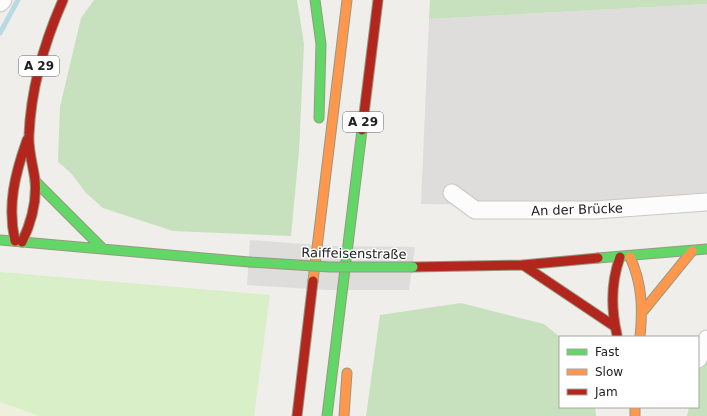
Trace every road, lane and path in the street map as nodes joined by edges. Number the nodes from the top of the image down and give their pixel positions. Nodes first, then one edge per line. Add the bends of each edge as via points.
1 (3, 0) edge
2 (63, 0) edge
3 (315, 0) edge
4 (347, 0) edge
5 (378, 0) edge
6 (0, 3) edge
7 (318, 127) dead end
8 (29, 136) junction
9 (12, 181) junction
10 (35, 181) junction
11 (4, 190) dead end
12 (452, 193) dead end
13 (707, 202) edge
14 (312, 210) dead end
15 (319, 238) junction
16 (0, 240) edge
17 (18, 242) junction
18 (349, 244) junction
19 (103, 249) junction
20 (707, 249) edge
21 (692, 250) junction
22 (620, 257) junction
23 (630, 257) junction
24 (523, 265) junction
25 (353, 281) dead end
26 (644, 310) junction
27 (614, 326) junction
28 (618, 336) edge
29 (640, 336) edge
30 (707, 339) edge
31 (699, 357) edge
32 (348, 366) dead end
33 (297, 416) edge
34 (327, 416) edge
35 (344, 416) edge

1 - 6 street
2 - 8 main road, A 29 via 42,48
3 - 7 main road via 320,18 322,57
4 - 15 main road, A 29
5 - 18 main road, A 29
8 - 9 main road
8 - 10 main road, A 29
9 - 11 main road
9 - 17 main road via 11,227
10 - 17 main road, A 29 via 30,226
10 - 19 main road
12 - 13 street, An der Brücke via 475,210 595,210
14 - 15 main road, A 29
15 - 33 main road, A 29
16 - 17 main road, Raiffeisenstraße
17 - 19 main road, Raiffeisenstraße
18 - 25 main road, A 29
18 - 34 main road, A 29
19 - 24 main road, Raiffeisenstraße, bridge via 330,267
20 - 21 main road, Raiffeisenstraße
21 - 23 main road, Raiffeisenstraße
21 - 26 main road
22 - 23 main road, Raiffeisenstraße
22 - 24 main road, Raiffeisenstraße
22 - 27 main road via 614,275
23 - 26 main road via 637,271
24 - 27 main road
26 - 29 main road
27 - 28 main road
30 - 31 street
32 - 35 main road

